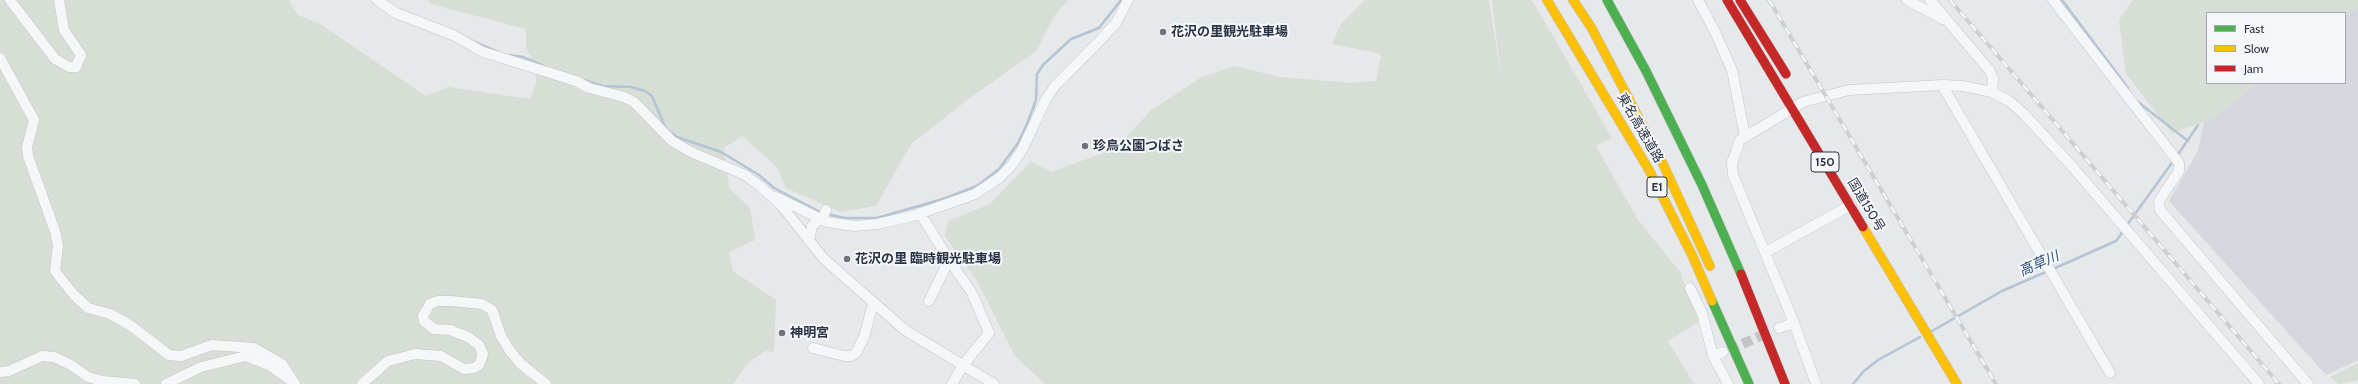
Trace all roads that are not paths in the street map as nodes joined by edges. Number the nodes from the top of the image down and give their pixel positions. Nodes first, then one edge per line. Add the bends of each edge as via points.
1 (10, 0) edge
2 (59, 0) edge
3 (377, 0) edge
4 (1128, 0) edge
5 (1547, 0) edge
6 (1573, 0) edge
7 (1607, 0) edge
8 (1698, 0) edge
9 (1727, 0) edge
10 (1740, 0) edge
11 (1907, 0) edge
12 (1930, 0) edge
13 (2053, 0) edge
14 (1947, 22) junction
15 (0, 58) edge
16 (1791, 82) dead end
17 (1942, 85) junction
18 (1992, 92) junction
19 (1793, 109) junction
20 (1745, 136) junction
21 (772, 196) junction
22 (1851, 206) junction
23 (826, 210) dead end
24 (920, 213) junction
25 (821, 219) junction
26 (808, 241) junction
27 (1766, 252) junction
28 (949, 260) junction
29 (1714, 277) dead end
30 (1690, 288) dead end
31 (929, 301) dead end
32 (873, 304) junction
33 (1794, 322) junction
34 (1734, 327) dead end
35 (1778, 328) tunnel mouth
36 (813, 348) dead end
37 (964, 364) junction
38 (0, 372) edge
39 (2110, 372) dead end
40 (135, 384) edge
41 (166, 384) edge
42 (295, 384) edge
43 (362, 384) edge
44 (546, 384) edge
45 (952, 384) edge
46 (994, 384) edge
47 (1728, 384) edge
48 (1749, 384) edge
49 (1757, 384) edge
50 (1785, 384) edge
51 (1816, 384) edge
52 (1957, 384) edge
53 (2259, 384) edge
54 (2308, 384) edge

1 - 2 street via 55,59 69,67 76,67 81,56 64,30
3 - 21 street via 396,13 453,35 483,52 576,81 589,88 624,97 642,109 672,141 745,175
4 - 24 street via 1108,32 1046,99 1022,150 999,178 975,194
5 - 48 highway, 東名高速道路 / E1 via 1649,170 1692,255
6 - 29 highway, 東名高速道路 / E1 via 1591,27 1663,164
7 - 50 highway via 1646,71 1730,244
8 - 20 street via 1716,32 1732,70
9 - 19 highway, 国道150号 / 150
10 - 16 highway
11 - 14 street
12 - 14 street
13 - 54 street via 2179,163 2179,171 2158,201 2160,210
14 - 18 street via 1990,71 1993,79
15 - 42 street via 34,120 27,146 28,156 55,231 58,245 55,271 74,295 88,308 110,314 130,325 169,355 181,356 212,345 254,348 282,364
17 - 18 street
17 - 19 street via 1850,90 1803,102
17 - 39 street
18 - 53 street via 2009,101 2023,113 2070,164
19 - 20 street
19 - 22 highway, 国道150号 / 150
20 - 27 street via 1734,151 1733,175
21 - 25 street
21 - 26 street
22 - 27 street
22 - 52 highway, 国道150号 / 150
23 - 25 street
24 - 25 street via 877,224 855,226
24 - 28 street
25 - 26 street via 812,226
26 - 32 street
27 - 33 street
28 - 31 street
28 - 37 street via 972,293 989,333
30 - 47 street
32 - 36 street via 864,337 856,353 844,356
32 - 37 street via 905,330
33 - 35 street
33 - 51 street
34 - 49 highway
37 - 45 street
37 - 46 street
38 - 40 street via 9,371 42,356 54,357 88,377
41 - 42 street via 201,367 246,356 269,365
43 - 44 street via 388,361 401,356 441,356 464,369 479,365 483,354 479,345 468,337 450,330 434,329 424,321 430,304 451,300 482,304 492,310 501,336 510,351 521,364

